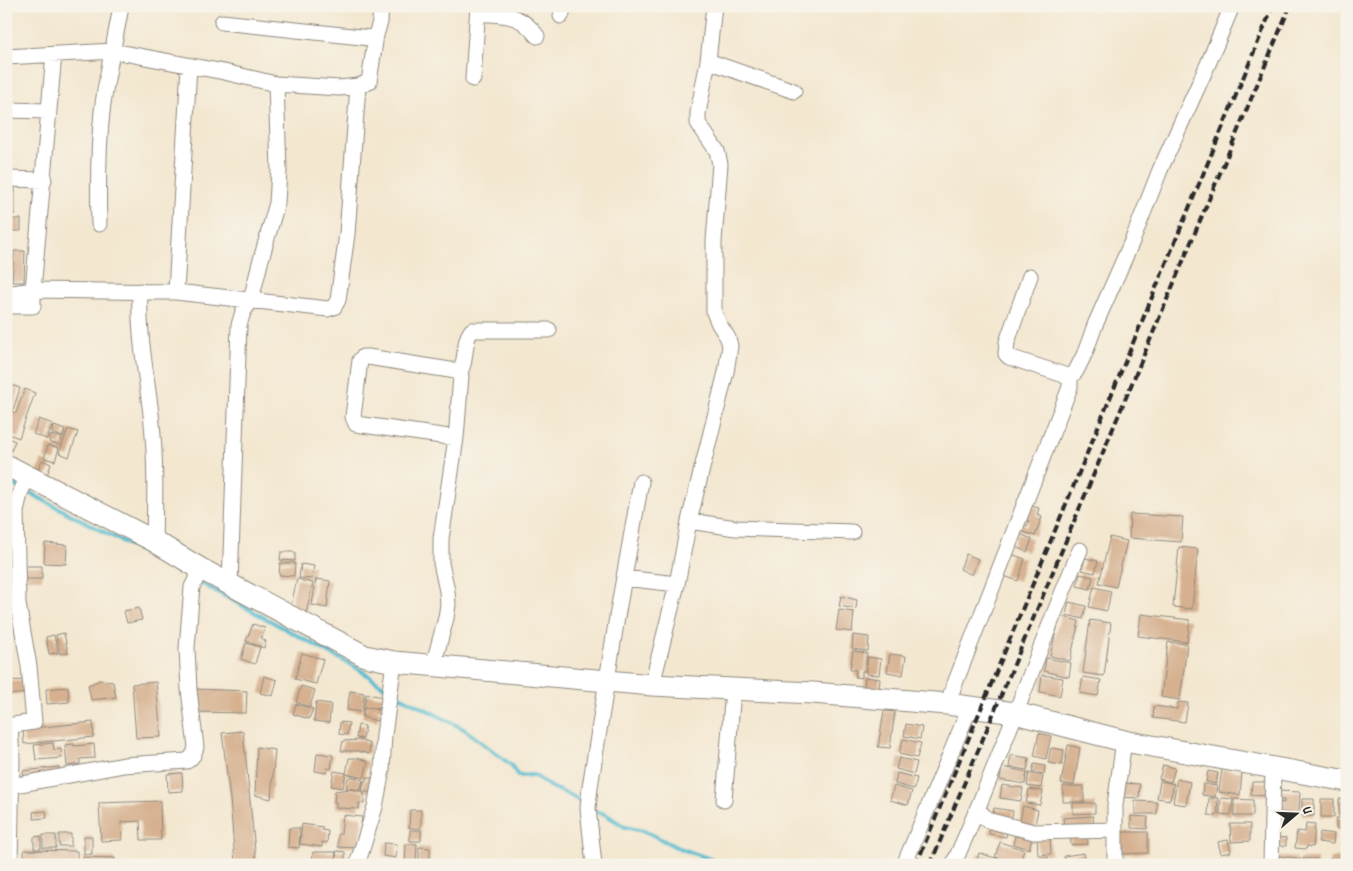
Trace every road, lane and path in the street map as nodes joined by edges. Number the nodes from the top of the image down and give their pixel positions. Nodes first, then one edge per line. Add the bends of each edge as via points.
1 (121, 6) edge
2 (381, 6) edge
3 (714, 6) edge
4 (1232, 6) edge
5 (478, 10) edge
6 (222, 22) dead end
7 (376, 35) junction
8 (537, 36) dead end
9 (112, 51) junction
10 (54, 54) junction
11 (6, 57) edge
12 (708, 61) junction
13 (190, 66) junction
14 (473, 79) dead end
15 (276, 84) junction
16 (358, 86) junction
17 (794, 91) dead end
18 (6, 110) edge
19 (49, 111) junction
20 (6, 179) edge
21 (44, 180) junction
22 (99, 224) dead end
23 (1030, 276) dead end
24 (33, 290) junction
25 (140, 291) junction
26 (176, 292) junction
27 (6, 294) edge
28 (251, 300) junction
29 (6, 306) edge
30 (549, 330) dead end
31 (459, 373) junction
32 (1069, 379) junction
33 (456, 438) junction
34 (6, 465) edge
35 (28, 477) junction
36 (641, 482) dead end
37 (689, 521) junction
38 (852, 532) dead end
39 (154, 541) junction
40 (12, 550) edge
41 (1080, 550) dead end
42 (197, 576) junction
43 (624, 578) junction
44 (230, 584) junction
45 (676, 584) junction
46 (433, 666) junction
47 (393, 671) junction
48 (608, 682) junction
49 (652, 686) junction
50 (954, 687) junction
51 (733, 690) junction
52 (970, 707) junction
53 (1015, 713) junction
54 (8, 726) edge
55 (1124, 740) junction
56 (1274, 769) junction
57 (1347, 781) edge
58 (11, 786) junction
59 (724, 800) dead end
60 (978, 809) junction
61 (1114, 830) junction
62 (10, 865) edge
63 (357, 865) edge
64 (594, 865) edge
65 (904, 865) edge
66 (953, 865) edge
67 (1115, 865) edge
68 (1270, 865) edge

1 - 9 street
2 - 7 street
3 - 12 street
4 - 32 street via 1085,353
5 - 8 street via 522,20
5 - 14 street
6 - 7 street via 370,38
7 - 16 street via 370,82
9 - 10 street
9 - 13 street
9 - 22 street via 102,112
10 - 11 street
10 - 19 street
12 - 17 street
12 - 37 street via 698,123 717,151 720,164 714,241 714,305 716,318 730,346
13 - 15 street
13 - 26 street
15 - 16 street
15 - 28 street via 277,203
16 - 28 street via 347,234 338,300 334,307 328,309
18 - 19 street
19 - 21 street
20 - 21 street
21 - 24 street
23 - 32 street via 1006,342 1006,354
24 - 25 street
24 - 27 street
24 - 29 street via 33,306
25 - 26 street
25 - 39 street via 139,314 155,466
26 - 28 street
28 - 44 street via 239,325
30 - 31 street via 472,330
31 - 33 street via 462,381
31 - 33 street via 363,357 353,417 356,424
32 - 50 street via 1070,387
33 - 46 street via 441,539 441,563 448,604
34 - 35 street
35 - 39 street
35 - 40 street via 17,501
36 - 43 street
37 - 38 street via 736,528
37 - 45 street
39 - 42 street
40 - 54 street via 34,722
41 - 53 street
42 - 44 street
42 - 58 street via 187,648 196,747 191,758 187,761 124,765
43 - 45 street
43 - 48 street
44 - 47 street
45 - 49 street
46 - 47 street
46 - 48 street
47 - 63 street via 375,807
48 - 49 street
48 - 64 street via 588,808
49 - 51 street
50 - 51 street via 841,695
50 - 52 street
51 - 59 street
52 - 53 street
52 - 65 street
53 - 55 street
53 - 60 street
54 - 58 street via 12,741
55 - 56 street
55 - 61 street
56 - 57 street
56 - 68 street
58 - 62 street
60 - 61 street via 987,820 1034,832
60 - 66 street
61 - 67 street

